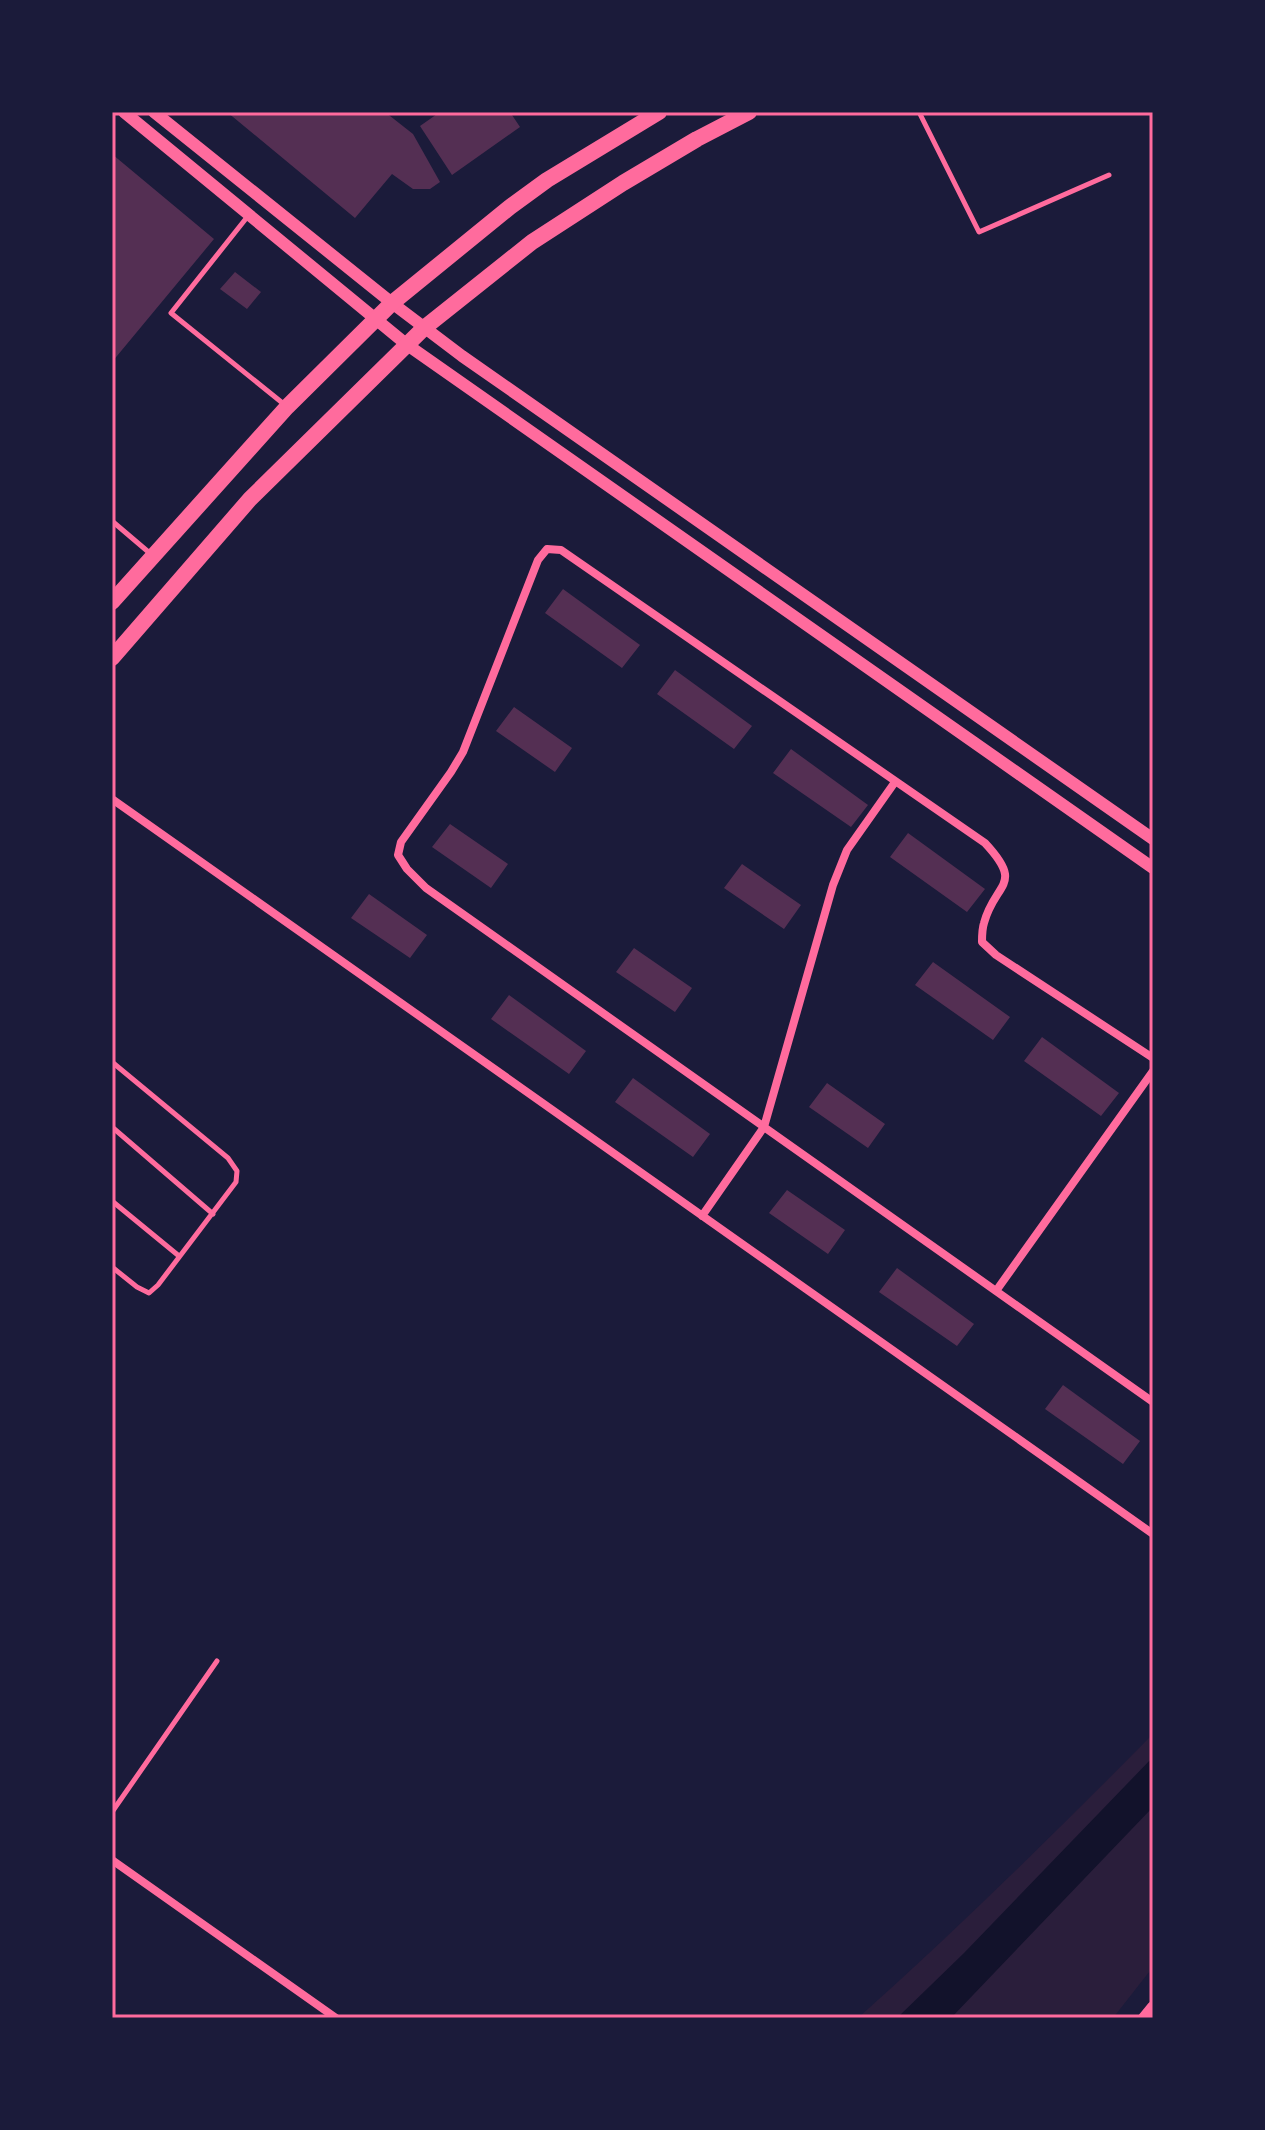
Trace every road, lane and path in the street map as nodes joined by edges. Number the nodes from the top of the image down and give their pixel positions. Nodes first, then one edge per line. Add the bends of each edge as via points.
1 (124, 112) edge
2 (154, 112) edge
3 (659, 112) edge
4 (749, 112) edge
5 (919, 112) edge
6 (638, 117) edge
7 (1109, 175) dead end
8 (249, 215) junction
9 (392, 303) junction
10 (375, 320) junction
11 (424, 328) junction
12 (406, 344) junction
13 (287, 407) junction
14 (112, 521) edge
15 (153, 555) junction
16 (112, 602) edge
17 (112, 658) edge
18 (895, 782) junction
19 (112, 799) edge
20 (1153, 839) edge
21 (1153, 868) edge
22 (1153, 1058) edge
23 (112, 1062) edge
24 (1153, 1071) edge
25 (112, 1127) edge
26 (764, 1127) junction
27 (112, 1201) edge
28 (213, 1214) junction
29 (702, 1216) junction
30 (179, 1256) junction
31 (112, 1267) edge
32 (996, 1291) junction
33 (1153, 1402) edge
34 (1153, 1534) edge
35 (217, 1661) dead end
36 (112, 1812) edge
37 (112, 1860) edge
38 (1153, 2007) edge
39 (336, 2018) edge
40 (1144, 2018) edge

1 - 8 street
2 - 9 street
3 - 6 main road
4 - 11 main road via 532,242
5 - 7 lane via 979,232
6 - 9 main road via 510,207
8 - 10 street
8 - 13 lane via 171,313
9 - 10 main road
9 - 11 street
10 - 12 street
10 - 13 main road
11 - 12 main road
11 - 20 street
12 - 17 main road via 250,499
12 - 21 street
13 - 15 main road
14 - 15 lane
15 - 16 main road
18 - 22 street via 985,843 1000,859 1005,885 983,924 982,942
18 - 26 street via 847,850 833,885
18 - 26 street via 561,550 547,549 538,560 463,752 401,842 398,855 426,888
19 - 29 street
23 - 28 lane via 237,1171 236,1182
24 - 32 street
25 - 28 lane
26 - 29 street
26 - 32 street
27 - 30 lane
28 - 30 lane
29 - 34 street
30 - 31 lane via 149,1293
32 - 33 street
35 - 36 lane
37 - 39 street
38 - 40 street

